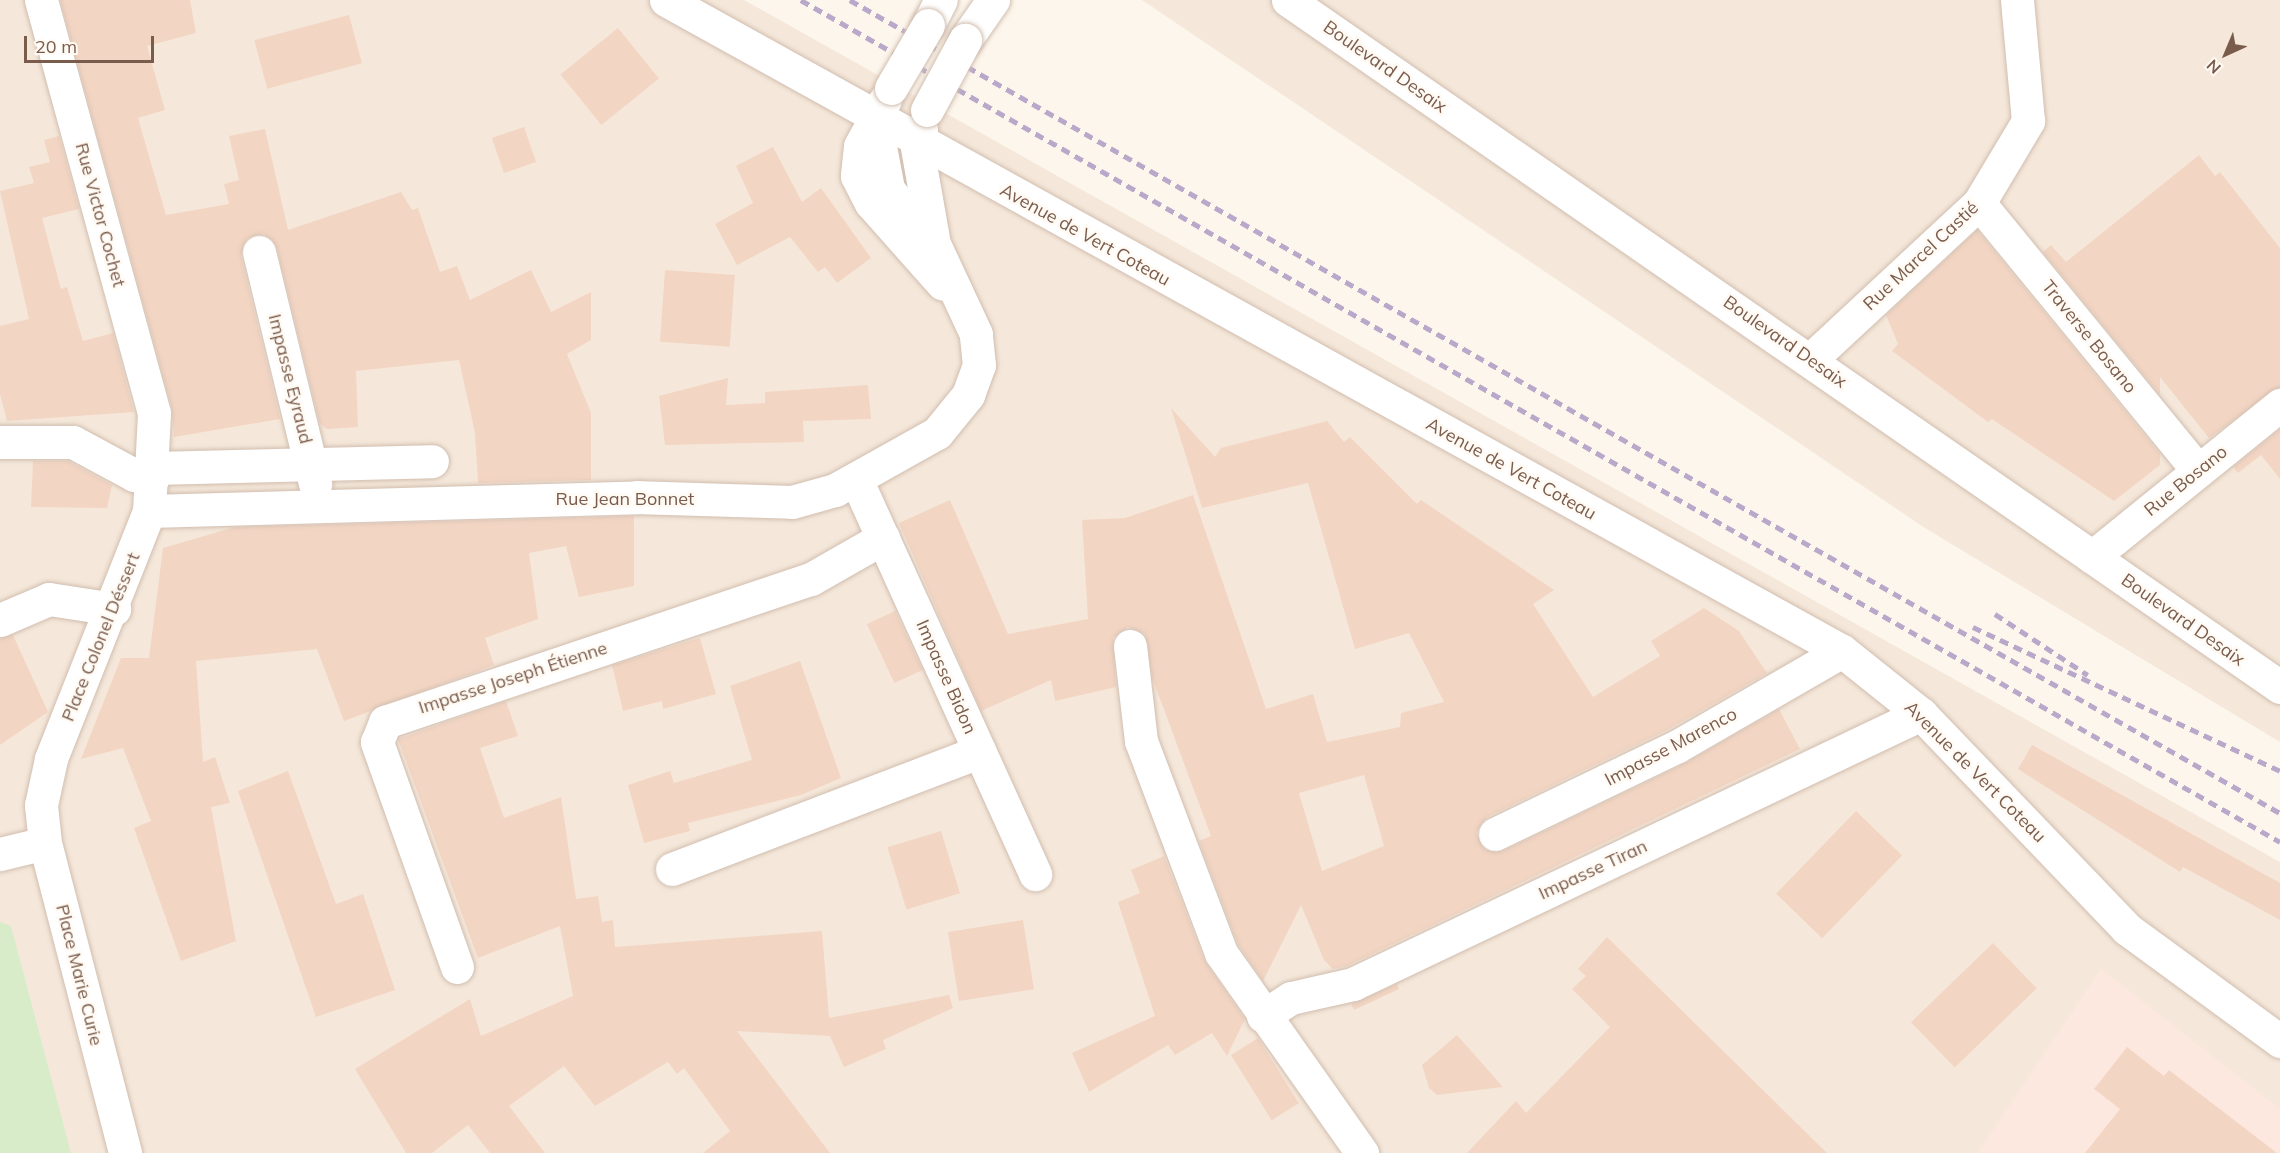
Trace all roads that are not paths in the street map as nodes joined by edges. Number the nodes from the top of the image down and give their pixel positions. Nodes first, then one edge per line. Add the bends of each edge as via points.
1 (41, 0) edge
2 (666, 0) edge
3 (1288, 0) edge
4 (2017, 0) edge
5 (988, 3) edge
6 (934, 12) edge
7 (875, 120) junction
8 (916, 142) junction
9 (1979, 203) junction
10 (934, 244) junction
11 (260, 252) dead end
12 (960, 303) junction
13 (1810, 360) junction
14 (2280, 405) edge
15 (155, 430) joint
16 (0, 442) edge
17 (432, 461) dead end
18 (311, 464) junction
19 (2198, 471) junction
20 (153, 473) junction
21 (856, 479) junction
22 (321, 506) junction
23 (149, 511) junction
24 (883, 538) junction
25 (2092, 558) junction
26 (114, 609) junction
27 (0, 620) edge
28 (1130, 646) dead end
29 (1842, 651) junction
30 (2280, 687) edge
31 (1921, 714) junction
32 (980, 752) junction
33 (1495, 834) dead end
34 (45, 843) junction
35 (0, 854) edge
36 (672, 869) dead end
37 (1035, 874) dead end
38 (458, 967) dead end
39 (1263, 1016) junction
40 (2280, 1041) edge
41 (125, 1153) edge
42 (1362, 1153) edge

1 - 15 street, Rue Victor Cochet via 152,403
2 - 7 street, Avenue de Vert Coteau
3 - 13 street, Boulevard Desaix
4 - 9 street, Rue Marcel Castié via 2028,121
5 - 8 street, bridge via 927,110
6 - 7 street, bridge
7 - 8 street, Avenue de Vert Coteau
7 - 10 street, Rue Jean Bonnet via 890,194
7 - 12 street, Rue Jean Bonnet via 856,162 863,190
8 - 10 street, Rue Jean Bonnet
8 - 29 street, Avenue de Vert Coteau
9 - 13 street, Rue Marcel Castié
9 - 19 street, Traverse Bosano
10 - 12 street, Rue Jean Bonnet
11 - 18 street, Impasse Eyraud
12 - 21 street, Rue Jean Bonnet via 979,349 968,395 938,433
13 - 25 street, Boulevard Desaix
14 - 19 street, Rue Bosano
15 - 20 street, Place Colonel Déssert
16 - 20 street via 73,442 134,475
17 - 18 street
18 - 20 street
18 - 22 street, Impasse Eyraud
19 - 25 street, Rue Bosano
20 - 23 street, Place Colonel Déssert
21 - 22 street, Rue Jean Bonnet via 792,502 636,497
21 - 24 street, Impasse Bidon
22 - 23 street, Rue Jean Bonnet
23 - 26 street, Place Colonel Déssert
24 - 32 street, Impasse Bidon
24 - 38 street, Impasse Joseph Étienne via 811,579 384,722 377,742
25 - 30 street, Boulevard Desaix
26 - 27 street via 49,599
26 - 34 street, Place Colonel Déssert via 45,777
28 - 39 street via 1140,741 1221,953
29 - 31 street, Avenue de Vert Coteau
29 - 33 street, Impasse Marenco via 1676,747
31 - 39 street, Impasse Tiran via 1353,984 1292,998
31 - 40 street, Avenue de Vert Coteau via 2127,929
32 - 36 street
32 - 37 street, Impasse Bidon
34 - 35 street
34 - 41 street, Place Marie Curie
39 - 42 street

